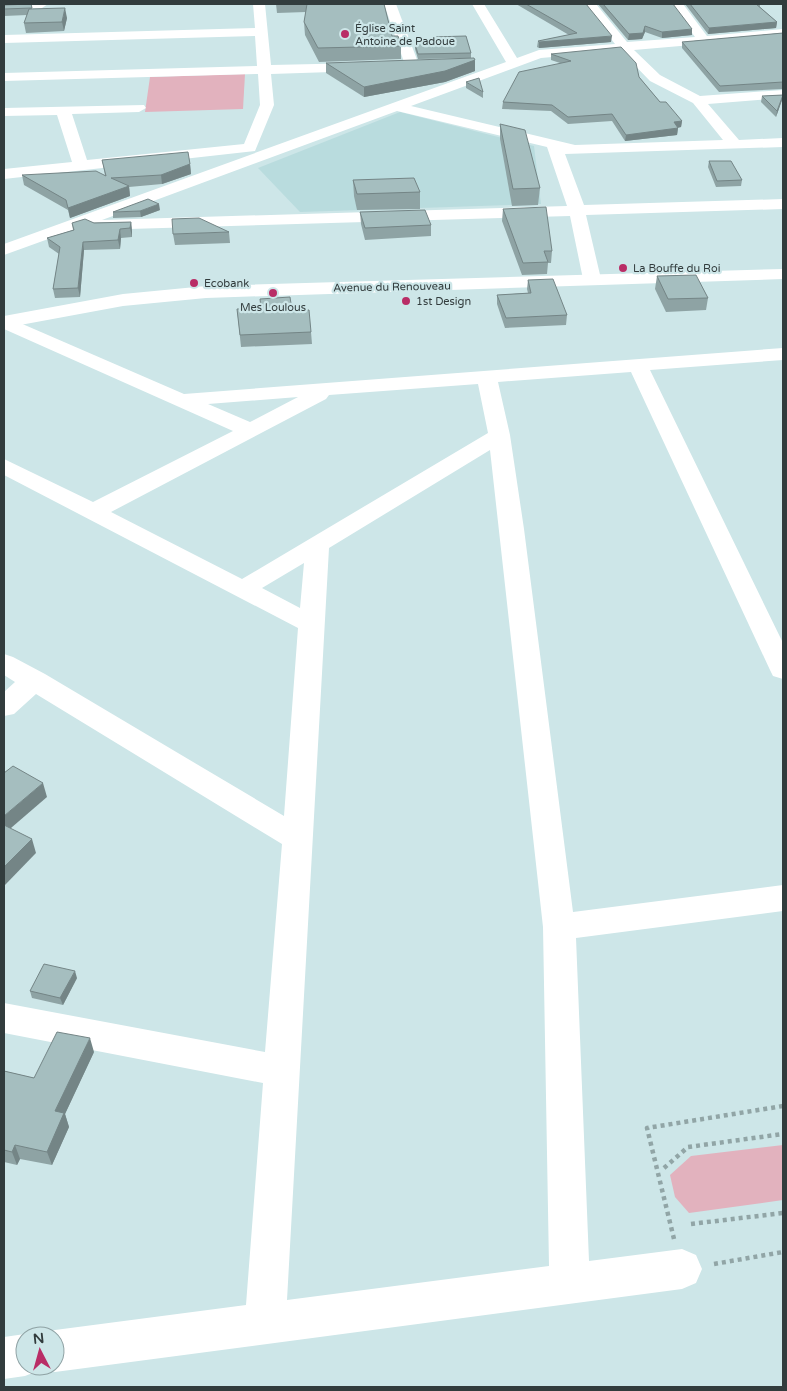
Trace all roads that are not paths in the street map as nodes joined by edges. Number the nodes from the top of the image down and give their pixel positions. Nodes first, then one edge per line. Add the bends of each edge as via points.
1 (42, 4) edge
2 (259, 4) edge
3 (390, 4) edge
4 (478, 4) edge
5 (590, 4) edge
6 (677, 4) edge
7 (4, 6) edge
8 (262, 32) junction
9 (783, 33) edge
10 (4, 39) edge
11 (704, 40) junction
12 (625, 48) junction
13 (513, 62) junction
14 (476, 64) edge
15 (430, 65) edge
16 (372, 66) edge
17 (264, 70) junction
18 (4, 77) edge
19 (783, 94) edge
20 (698, 100) junction
21 (395, 106) junction
22 (139, 108) dead end
23 (63, 110) junction
24 (4, 112) edge
25 (783, 143) edge
26 (734, 144) junction
27 (555, 147) junction
28 (81, 165) junction
29 (4, 174) edge
30 (783, 204) edge
31 (577, 210) junction
32 (71, 226) junction
33 (4, 234) edge
34 (4, 250) edge
35 (783, 274) edge
36 (592, 279) junction
37 (4, 322) edge
38 (783, 354) edge
39 (638, 366) junction
40 (487, 377) junction
41 (332, 389) junction
42 (184, 400) junction
43 (249, 430) junction
44 (499, 435) junction
45 (4, 466) edge
46 (92, 512) junction
47 (316, 546) junction
48 (243, 589) junction
49 (311, 624) junction
50 (4, 662) edge
51 (783, 670) edge
52 (35, 680) junction
53 (4, 707) edge
54 (297, 838) junction
55 (783, 898) edge
56 (559, 927) junction
57 (4, 1018) edge
58 (282, 1071) junction
59 (682, 1269) road end
60 (570, 1283) junction
61 (265, 1324) junction
62 (65, 1350) edge

1 - 7 street
2 - 8 street
3 - 15 street via 407,66
4 - 13 street
5 - 12 street
6 - 11 street
8 - 10 street
8 - 17 street
9 - 11 street
11 - 12 street
12 - 13 street via 539,54
12 - 20 street via 655,78
13 - 14 street
13 - 21 street
16 - 17 street
17 - 18 street
17 - 28 street via 267,106 250,148
19 - 20 street
20 - 26 street
21 - 27 street
21 - 32 street
22 - 23 street
23 - 24 street
23 - 28 street
25 - 26 street
26 - 27 street via 577,150
27 - 31 street
28 - 29 street
30 - 31 street
31 - 32 street
31 - 36 street
32 - 33 street
32 - 34 street
35 - 36 street, Avenue du Renouveau
36 - 37 street, Avenue du Renouveau via 206,292 123,300
37 - 42 street
38 - 39 street
39 - 40 street
39 - 51 street
40 - 41 street
40 - 44 street
41 - 42 street
41 - 43 street
42 - 43 street
43 - 46 street
44 - 47 street
44 - 56 street
45 - 46 street
46 - 48 street
47 - 48 street
47 - 49 street
48 - 49 street
49 - 54 street
50 - 52 street
52 - 53 street
52 - 54 street
54 - 58 street
55 - 56 street
56 - 60 street
57 - 58 street
58 - 61 street
59 - 60 street
60 - 61 street
61 - 62 street

